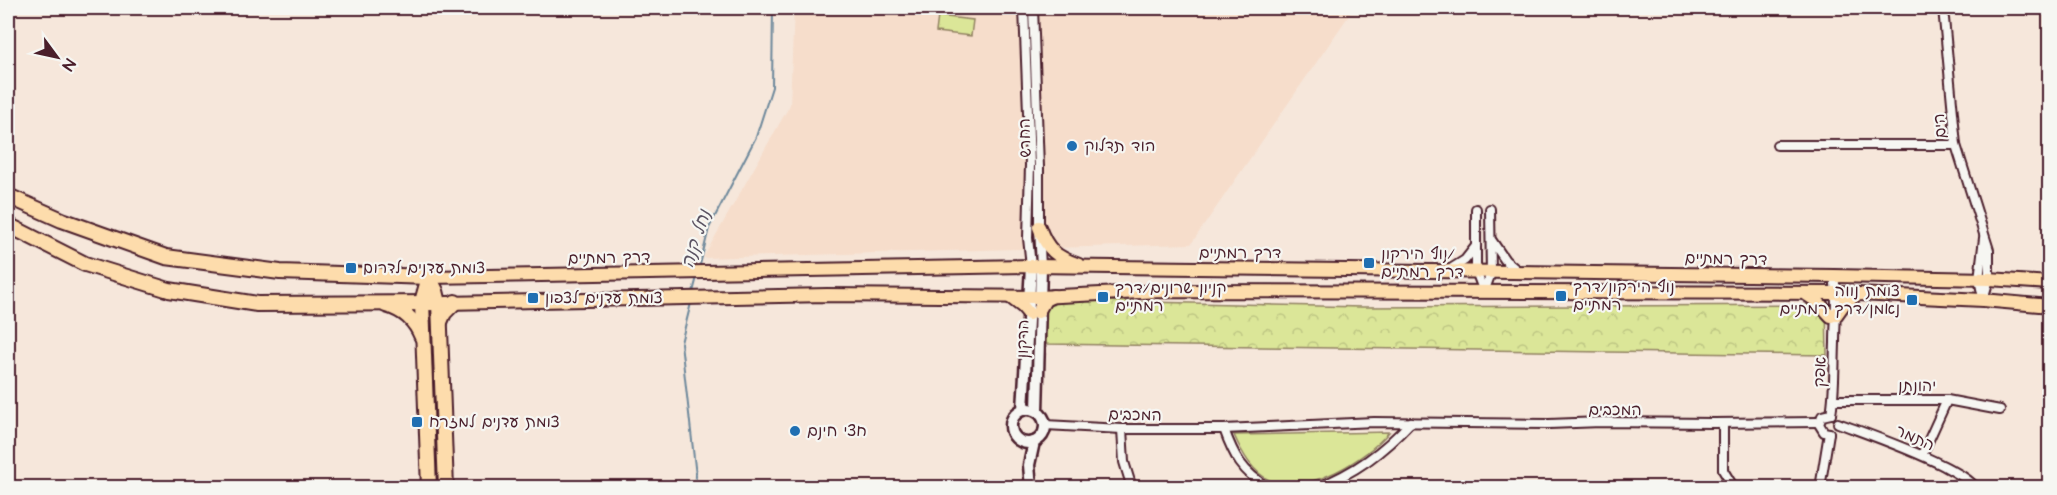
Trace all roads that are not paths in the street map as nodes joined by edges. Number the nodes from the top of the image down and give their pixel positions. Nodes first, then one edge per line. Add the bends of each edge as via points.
1 (1024, 8) edge
2 (1033, 8) edge
3 (1943, 8) edge
4 (1778, 145) dead end
5 (1956, 145) junction
6 (8, 196) edge
7 (1476, 209) dead end
8 (1490, 209) dead end
9 (8, 225) edge
10 (1039, 227) junction
11 (1491, 240) junction
12 (1476, 246) junction
13 (1036, 267) junction
14 (1089, 268) junction
15 (1449, 270) junction
16 (1476, 271) junction
17 (1491, 273) junction
18 (1524, 273) junction
19 (1834, 276) junction
20 (429, 278) junction
21 (1984, 279) junction
22 (2049, 283) edge
23 (1484, 292) junction
24 (1804, 293) junction
25 (1833, 293) junction
26 (1858, 294) junction
27 (1053, 296) junction
28 (1009, 297) junction
29 (1034, 297) junction
30 (1983, 300) junction
31 (422, 302) junction
32 (455, 302) junction
33 (378, 303) junction
34 (439, 303) junction
35 (2049, 306) edge
36 (1033, 313) junction
37 (1834, 316) junction
38 (439, 324) junction
39 (425, 348) junction
40 (1833, 400) junction
41 (1947, 400) junction
42 (1023, 410) junction
43 (2000, 410) dead end
44 (1037, 411) junction
45 (1831, 414) junction
46 (1411, 422) junction
47 (1819, 422) junction
48 (1723, 423) junction
49 (1838, 423) junction
50 (1044, 425) junction
51 (1122, 429) junction
52 (1224, 429) junction
53 (1829, 433) junction
54 (1028, 442) junction
55 (1922, 455) junction
56 (429, 488) edge
57 (446, 488) edge
58 (1031, 488) edge
59 (1132, 488) edge
60 (1268, 488) edge
61 (1316, 488) edge
62 (1734, 488) edge
63 (1820, 488) edge
64 (1976, 488) edge

1 - 13 street, החרש via 1030,165 1028,238
2 - 10 street, החרש
3 - 5 street, הים
4 - 5 street
5 - 21 street, הים via 1984,237
6 - 20 highway via 166,257 280,272
7 - 12 street
8 - 11 street
9 - 33 highway via 85,264 169,290 256,304
10 - 13 street, החרש
10 - 14 main road via 1046,246 1053,252
11 - 17 street
11 - 18 street via 1510,266
12 - 15 street via 1465,260
12 - 16 street
13 - 14 main road, דרך רמתיים
13 - 20 main road, דרך רמתיים
13 - 29 street, הרקון
14 - 15 main road, דרך רמתיים
15 - 16 main road, דרך רמתיים
16 - 17 main road, דרך רמתיים
16 - 23 street
17 - 18 main road, דרך רמתיים
17 - 23 street
18 - 19 main road, דרך רמתיים
19 - 21 main road, דרך רמתיים
19 - 25 street, אפק
20 - 31 highway
20 - 34 highway
21 - 22 main road, דרך רמתיים
21 - 30 street, הים
23 - 24 main road, דרך רמתיים
23 - 27 main road, דרך רמתיים via 1162,291
24 - 25 main road, דרך רמתיים
24 - 37 main road
25 - 26 main road, דרך רמתיים
25 - 37 street, אפק
26 - 30 main road, דרך רמתיים
26 - 37 main road
27 - 29 main road, דרך רמתיים
27 - 36 main road
28 - 29 main road, דרך רמתיים
28 - 32 main road, דרך רמתיים via 847,295
28 - 36 main road
29 - 36 street, הרקון
30 - 35 main road, דרך רמתיים
31 - 33 highway
31 - 34 highway
31 - 39 highway
32 - 34 main road, דרך רמתיים
32 - 38 highway
33 - 39 highway via 408,316 418,328
34 - 38 highway
36 - 42 street, הרקון
36 - 44 street, הרקון
37 - 40 street, אפק
38 - 57 highway
39 - 56 highway
40 - 41 street, יהונתן
40 - 45 street, אפק
41 - 43 street, יהונתן
41 - 55 street
42 - 44 street
42 - 54 street via 1014,416 1010,426 1014,436
44 - 50 street
45 - 47 street via 1822,416
45 - 49 street
46 - 48 street, המכבים
46 - 52 street, המכבים
46 - 61 street via 1392,443 1359,468
47 - 48 street, המכבים
47 - 53 street via 1821,430
48 - 62 street via 1723,470
49 - 53 street
49 - 55 street, התמר
50 - 51 street, המכבים
50 - 54 street via 1043,433
51 - 52 street, המכבים
51 - 59 street via 1124,462
52 - 60 street via 1233,454
53 - 63 street
54 - 58 street
55 - 64 street, התמר

